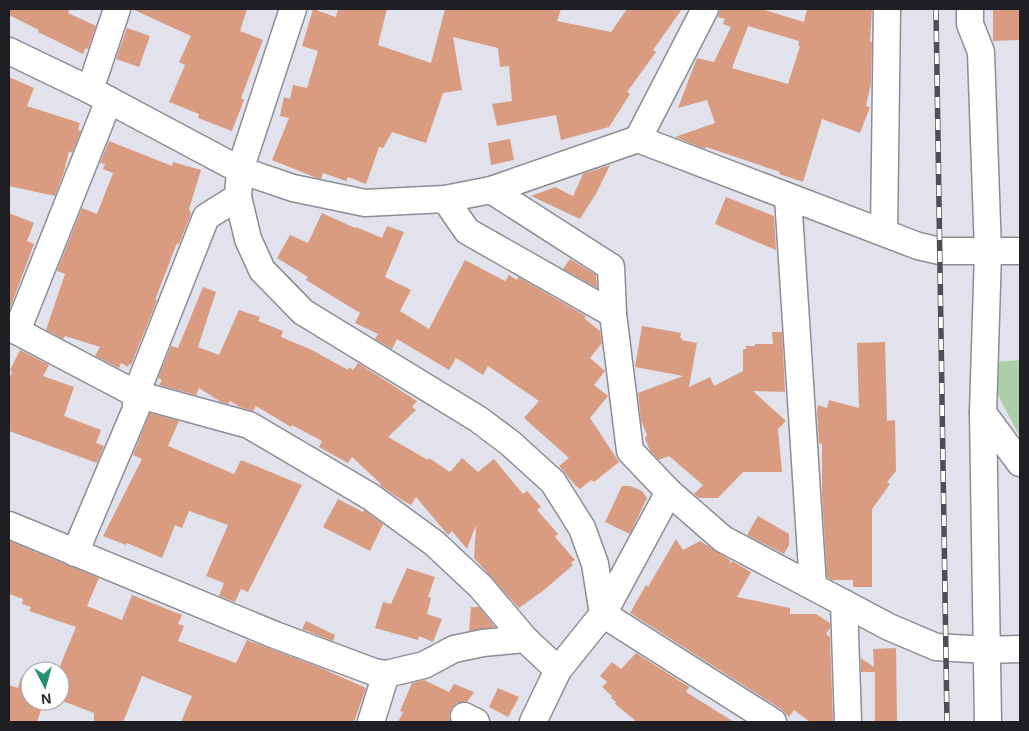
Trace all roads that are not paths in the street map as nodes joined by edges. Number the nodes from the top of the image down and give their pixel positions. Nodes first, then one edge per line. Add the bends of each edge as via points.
1 (117, 9) edge
2 (293, 9) edge
3 (705, 9) edge
4 (887, 9) edge
5 (970, 9) edge
6 (9, 51) edge
7 (100, 95) junction
8 (638, 139) junction
9 (240, 170) junction
10 (490, 190) junction
11 (238, 197) junction
12 (788, 197) junction
13 (445, 198) junction
14 (884, 232) junction
15 (1020, 251) edge
16 (988, 252) junction
17 (613, 314) junction
18 (13, 329) edge
19 (136, 394) junction
20 (983, 412) junction
21 (1020, 463) edge
22 (670, 492) junction
23 (9, 525) edge
24 (75, 554) junction
25 (813, 586) junction
26 (844, 603) junction
27 (603, 614) junction
28 (525, 639) junction
29 (1020, 649) edge
30 (987, 650) junction
31 (558, 670) junction
32 (386, 674) junction
33 (371, 722) edge
34 (533, 722) edge
35 (773, 722) edge
36 (848, 722) edge
37 (988, 722) edge

1 - 7 street
2 - 9 street
3 - 8 street
4 - 14 street
5 - 16 street via 970,24 981,52
6 - 7 street
7 - 9 street
7 - 18 street
8 - 10 street
8 - 12 street
9 - 11 street
9 - 13 street via 293,188 365,204
10 - 13 street
10 - 17 street via 611,267
11 - 19 street via 206,217
11 - 27 street via 248,239 262,270 303,312 478,418 553,482 582,528 596,564
12 - 14 street
12 - 25 street
13 - 17 street via 467,231
14 - 16 street via 940,251
15 - 16 street
16 - 20 street
17 - 22 street via 630,451
18 - 19 street
19 - 24 street via 136,409
19 - 28 street via 249,425 371,498 434,542 482,587
20 - 21 street
20 - 30 street
22 - 25 street via 723,539
22 - 27 street
23 - 24 street
24 - 32 street via 275,635
25 - 26 street
26 - 30 street via 936,647
26 - 36 street
27 - 31 street
27 - 35 street
28 - 31 street
28 - 32 street via 454,649 424,665
29 - 30 street
30 - 37 street
31 - 34 street
32 - 33 street

